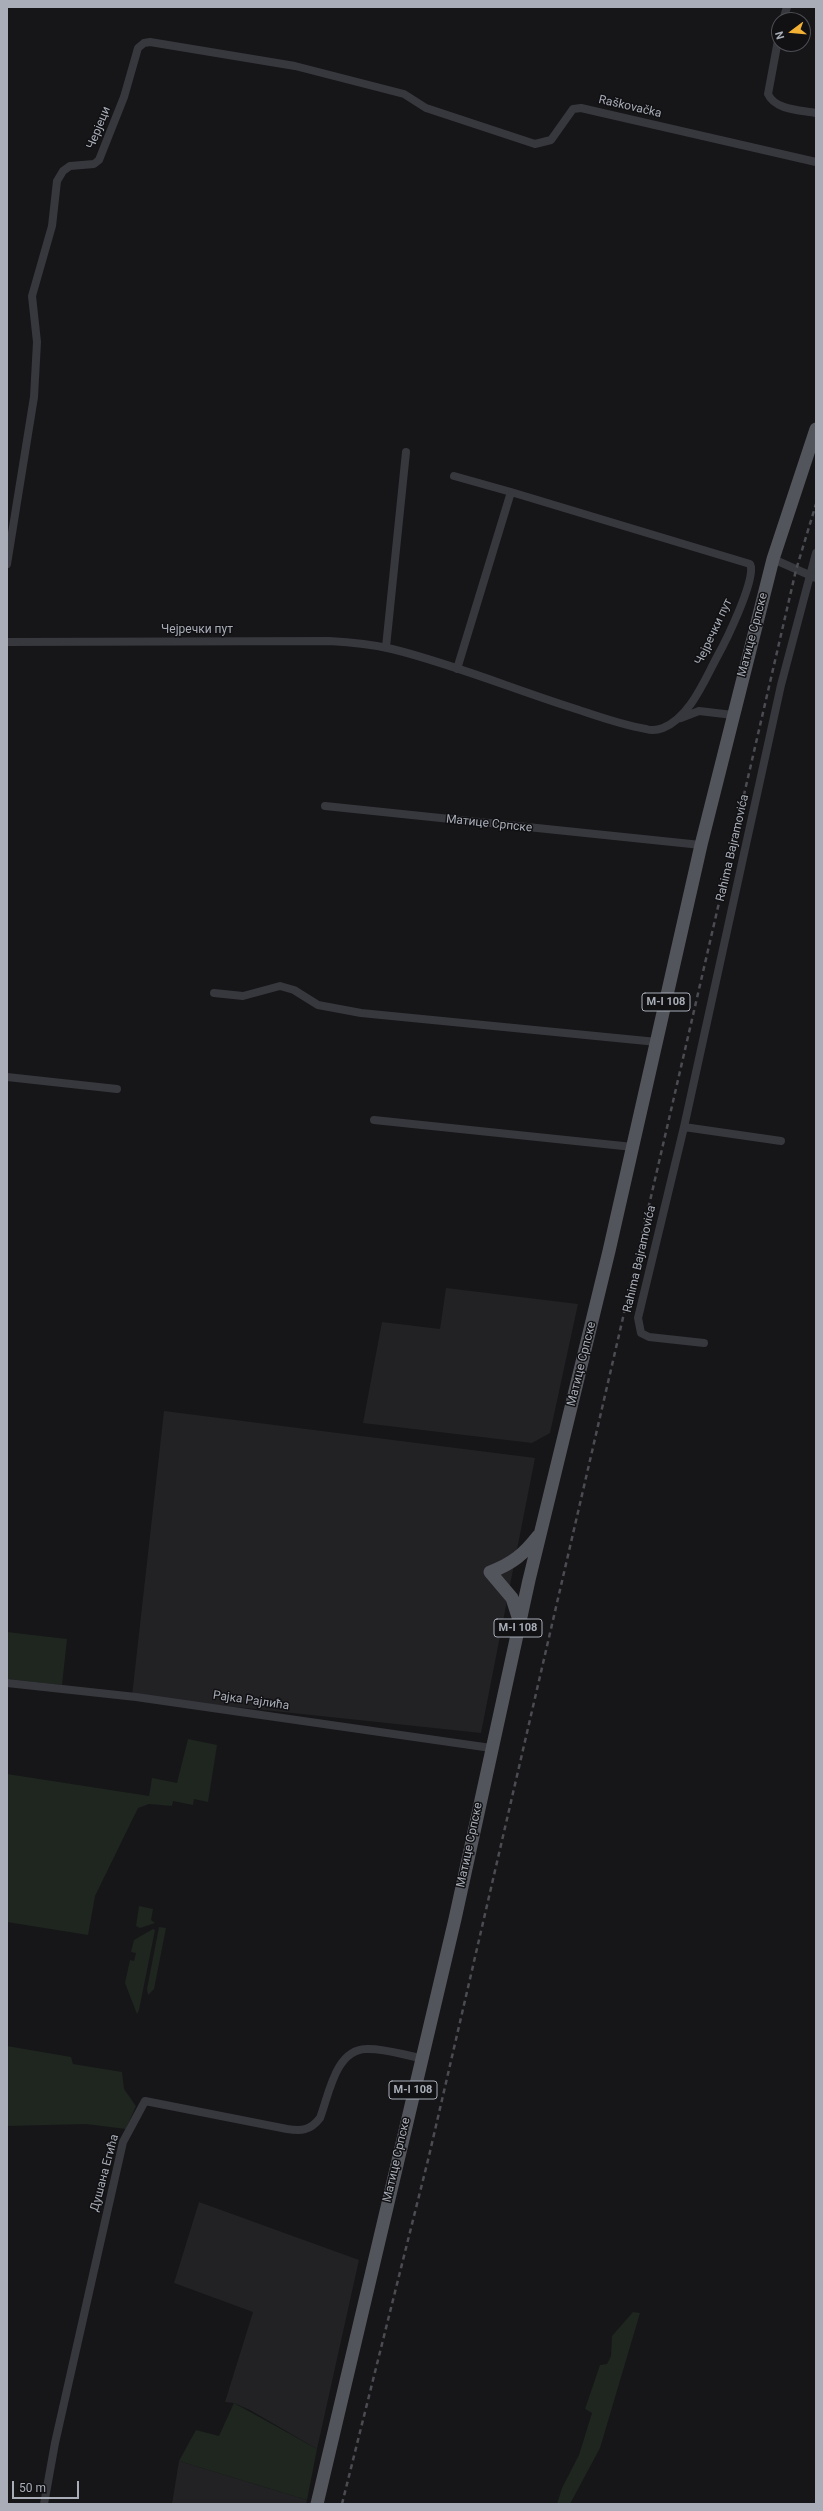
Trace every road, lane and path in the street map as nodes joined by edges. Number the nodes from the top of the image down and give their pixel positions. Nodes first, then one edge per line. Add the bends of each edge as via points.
1 (776, 52) edge
2 (816, 114) edge
3 (456, 117) joint
4 (816, 162) edge
5 (816, 429) edge
6 (406, 452) dead end
7 (454, 476) dead end
8 (511, 492) junction
9 (816, 553) edge
10 (773, 559) junction
11 (7, 564) edge
12 (813, 577) edge
13 (7, 642) edge
14 (386, 648) junction
15 (457, 669) junction
16 (733, 715) junction
17 (680, 719) junction
18 (325, 806) dead end
19 (701, 845) junction
20 (214, 993) dead end
21 (657, 1042) junction
22 (7, 1077) edge
23 (117, 1089) dead end
24 (374, 1120) dead end
25 (684, 1127) junction
26 (781, 1141) dead end
27 (633, 1147) junction
28 (704, 1343) dead end
29 (540, 1534) junction
30 (520, 1621) junction
31 (7, 1683) edge
32 (491, 1748) junction
33 (421, 2058) junction
34 (44, 2504) edge
35 (317, 2504) edge

1 - 2 street via 768,94 770,99 778,106
3 - 4 street, Raškovačka via 535,144 551,140 567,115 573,109 581,108
3 - 11 street, Черјеци via 426,108 404,94 295,66 150,42 138,48 124,97 99,160 94,164 70,166 63,171 57,181 52,226 32,296 36,342 34,398
5 - 10 main road, Матице Српске / M-I 108
6 - 14 street
7 - 8 street, Чејречки пут
8 - 15 street
8 - 17 street, Чејречки пут via 750,564 752,571 746,590 720,652
9 - 12 street, Rahima Bajramovića
10 - 12 street
10 - 16 main road, Матице Српске / M-I 108
12 - 25 street, Rahima Bajramovića via 781,685
13 - 14 street, Чејречки пут via 328,641
14 - 15 street, Чејречки пут
15 - 17 street, Чејречки пут via 612,721 647,730 659,729
16 - 17 street via 699,711
16 - 19 main road, Матице Српске / M-I 108
18 - 19 street, Матице Српске
19 - 21 main road, Матице Српске / M-I 108
20 - 21 street via 243,996 280,986 294,990 318,1005 361,1013 432,1022
21 - 27 main road, Матице Српске / M-I 108
22 - 23 street
24 - 27 street
25 - 26 street
25 - 28 street, Rahima Bajramovića via 638,1318 641,1333 649,1337
27 - 29 main road, Матице Српске / M-I 108
29 - 30 main road, Матице Српске / M-I 108
29 - 30 main road via 520,1558 490,1572 512,1598
30 - 32 main road, Матице Српске / M-I 108
31 - 32 street, Рајка Рајлића via 136,1697
32 - 33 main road, Матице Српске / M-I 108 via 455,1919
33 - 34 street, Душана Егића via 367,2048 350,2054 340,2064 320,2118 315,2125 307,2129 287,2129 145,2101 123,2142 55,2443
33 - 35 main road, Матице Српске / M-I 108

